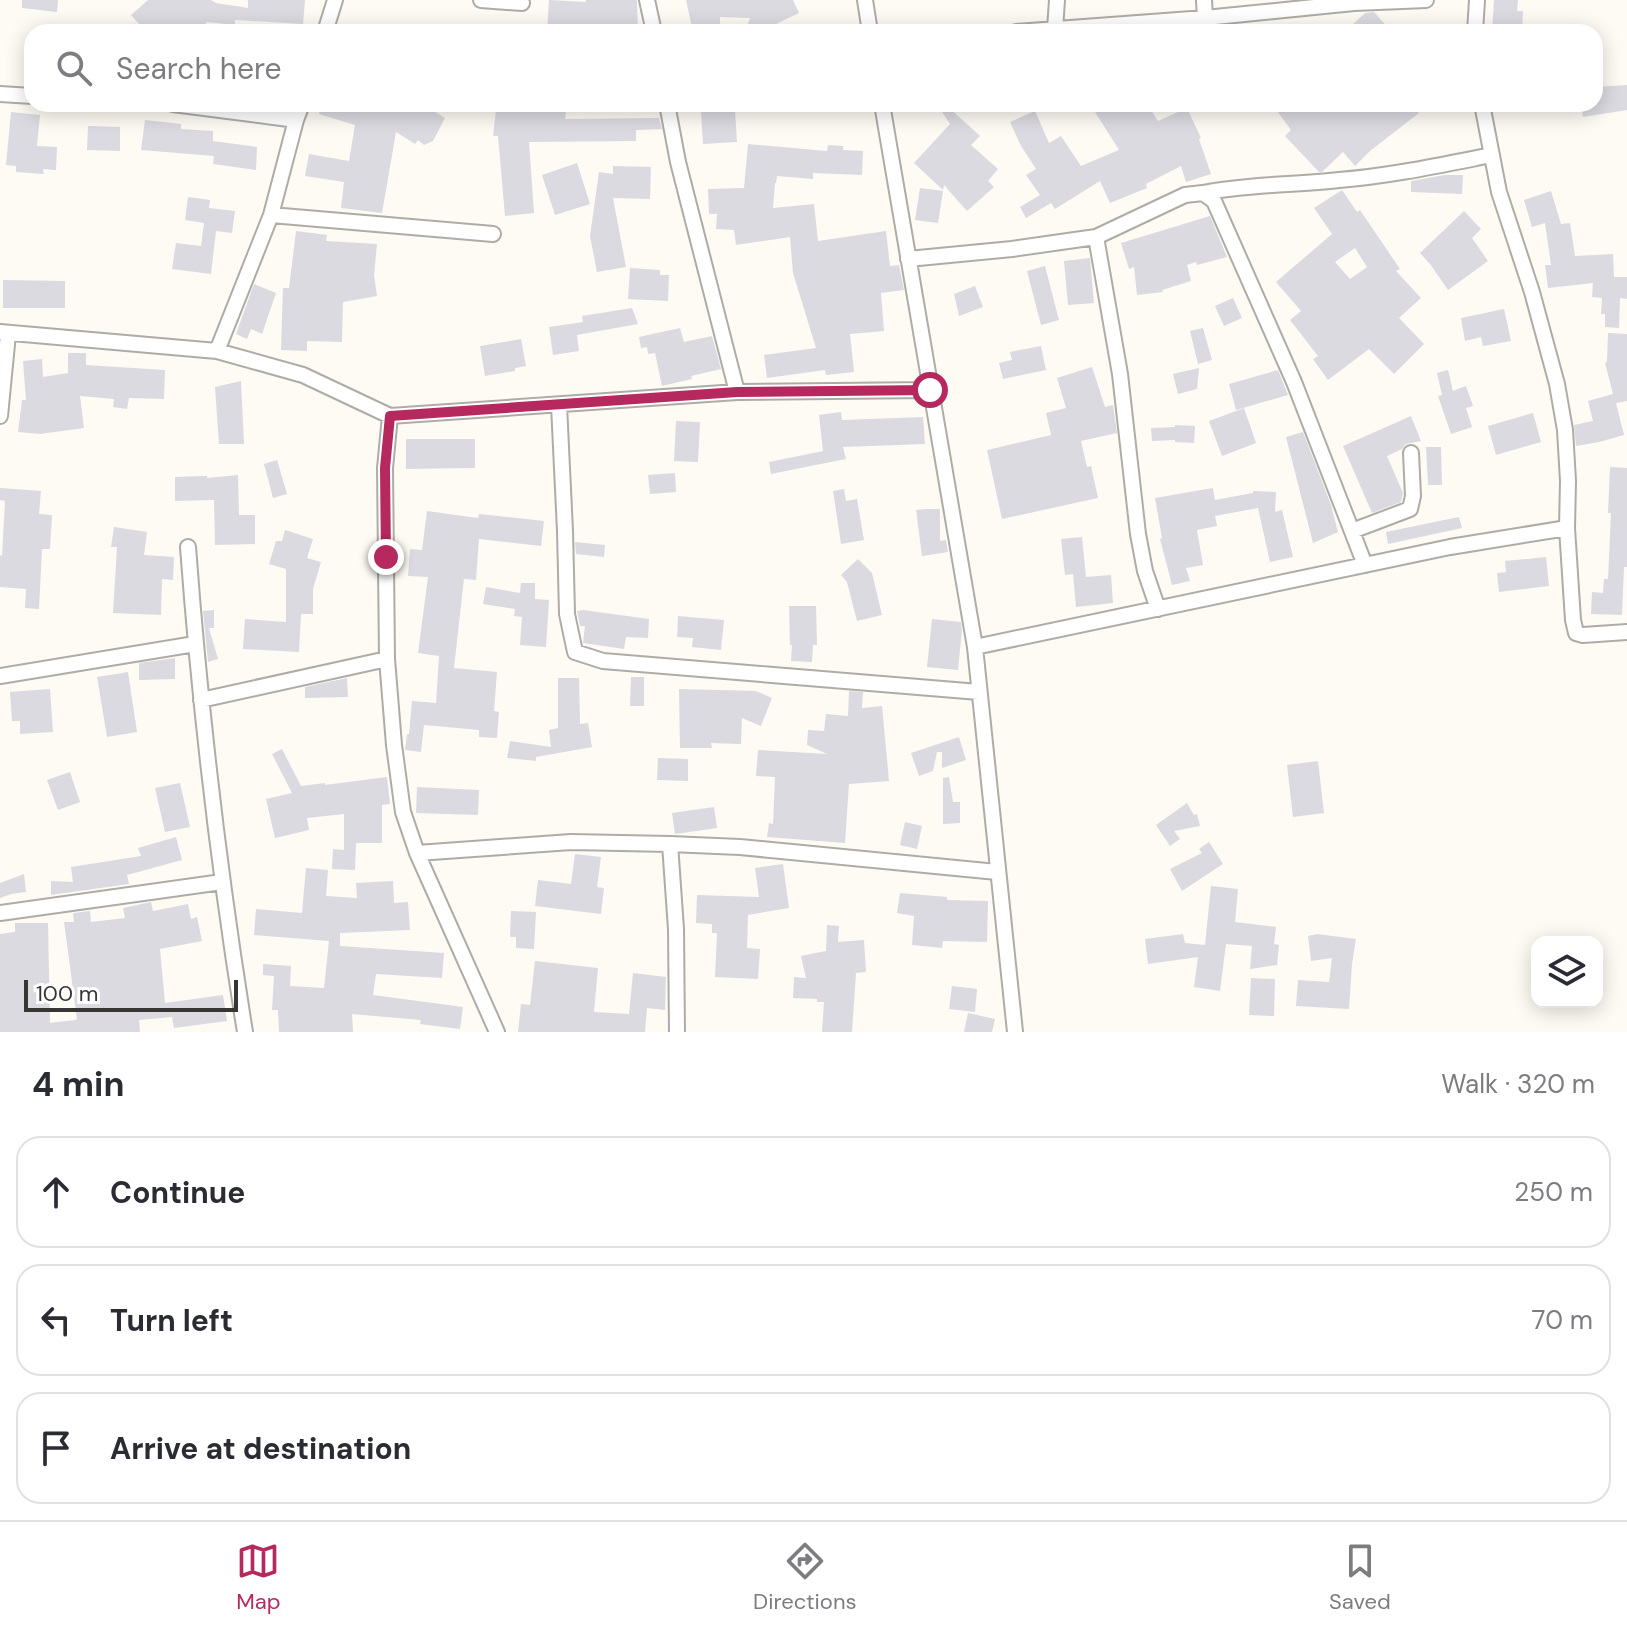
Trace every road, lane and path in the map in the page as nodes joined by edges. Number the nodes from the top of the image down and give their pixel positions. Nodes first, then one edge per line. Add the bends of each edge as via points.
1 (335, 0) edge
2 (481, 0) edge
3 (647, 0) edge
4 (865, 0) edge
5 (1057, 0) edge
6 (1204, 0) edge
7 (1426, 0) edge
8 (1477, 0) edge
9 (1354, 2) edge
10 (522, 3) dead end
11 (1205, 18) junction
12 (328, 24) edge
13 (652, 24) edge
14 (869, 24) edge
15 (1055, 24) edge
16 (1123, 24) edge
17 (1476, 24) edge
18 (0, 94) edge
19 (24, 96) edge
20 (234, 112) edge
21 (299, 112) edge
22 (669, 112) edge
23 (883, 112) edge
24 (1484, 112) edge
25 (296, 120) junction
26 (1492, 155) junction
27 (1203, 193) junction
28 (271, 215) junction
29 (493, 234) dead end
30 (1096, 237) junction
31 (908, 259) junction
32 (4, 333) edge
33 (217, 351) junction
34 (930, 390) junction
35 (737, 392) junction
36 (559, 405) junction
37 (0, 416) edge
38 (390, 416) junction
39 (1411, 453) dead end
40 (1567, 528) junction
41 (1352, 531) junction
42 (188, 547) dead end
43 (1365, 565) junction
44 (1158, 609) junction
45 (1627, 632) edge
46 (195, 644) junction
47 (975, 647) junction
48 (387, 659) junction
49 (0, 676) edge
50 (979, 692) junction
51 (201, 700) junction
52 (670, 844) junction
53 (417, 853) junction
54 (997, 872) junction
55 (222, 882) junction
56 (0, 913) edge
57 (245, 1032) edge
58 (497, 1032) edge
59 (677, 1032) edge
60 (1015, 1032) edge

1 - 12 street
2 - 10 street
3 - 13 street
4 - 14 street
5 - 15 street
6 - 11 street
7 - 9 street
8 - 17 street
9 - 11 street
11 - 16 street
18 - 19 street
20 - 25 street
21 - 25 street
22 - 35 street
23 - 31 street
24 - 26 street
25 - 28 street
26 - 27 street via 1420,170
26 - 40 street via 1557,384 1565,430
27 - 30 street via 1185,195
27 - 41 street via 1221,215
28 - 29 street
28 - 33 street
30 - 31 street
30 - 44 street via 1120,374 1140,546
31 - 34 street
32 - 33 street
32 - 37 street
33 - 38 street via 303,375
34 - 35 street
34 - 47 street
35 - 36 street
36 - 38 street
36 - 50 street via 567,614 575,652 603,661
38 - 48 street via 385,468
39 - 41 street via 1410,509
40 - 43 street
40 - 45 street via 1576,633
41 - 43 street
42 - 46 street
43 - 44 street
44 - 47 street
46 - 49 street
46 - 51 street
47 - 50 street
48 - 51 street
48 - 53 street via 403,812
50 - 54 street
51 - 55 street
52 - 53 street via 571,842
52 - 54 street
52 - 59 street
53 - 58 street
54 - 60 street
55 - 56 street
55 - 57 street

